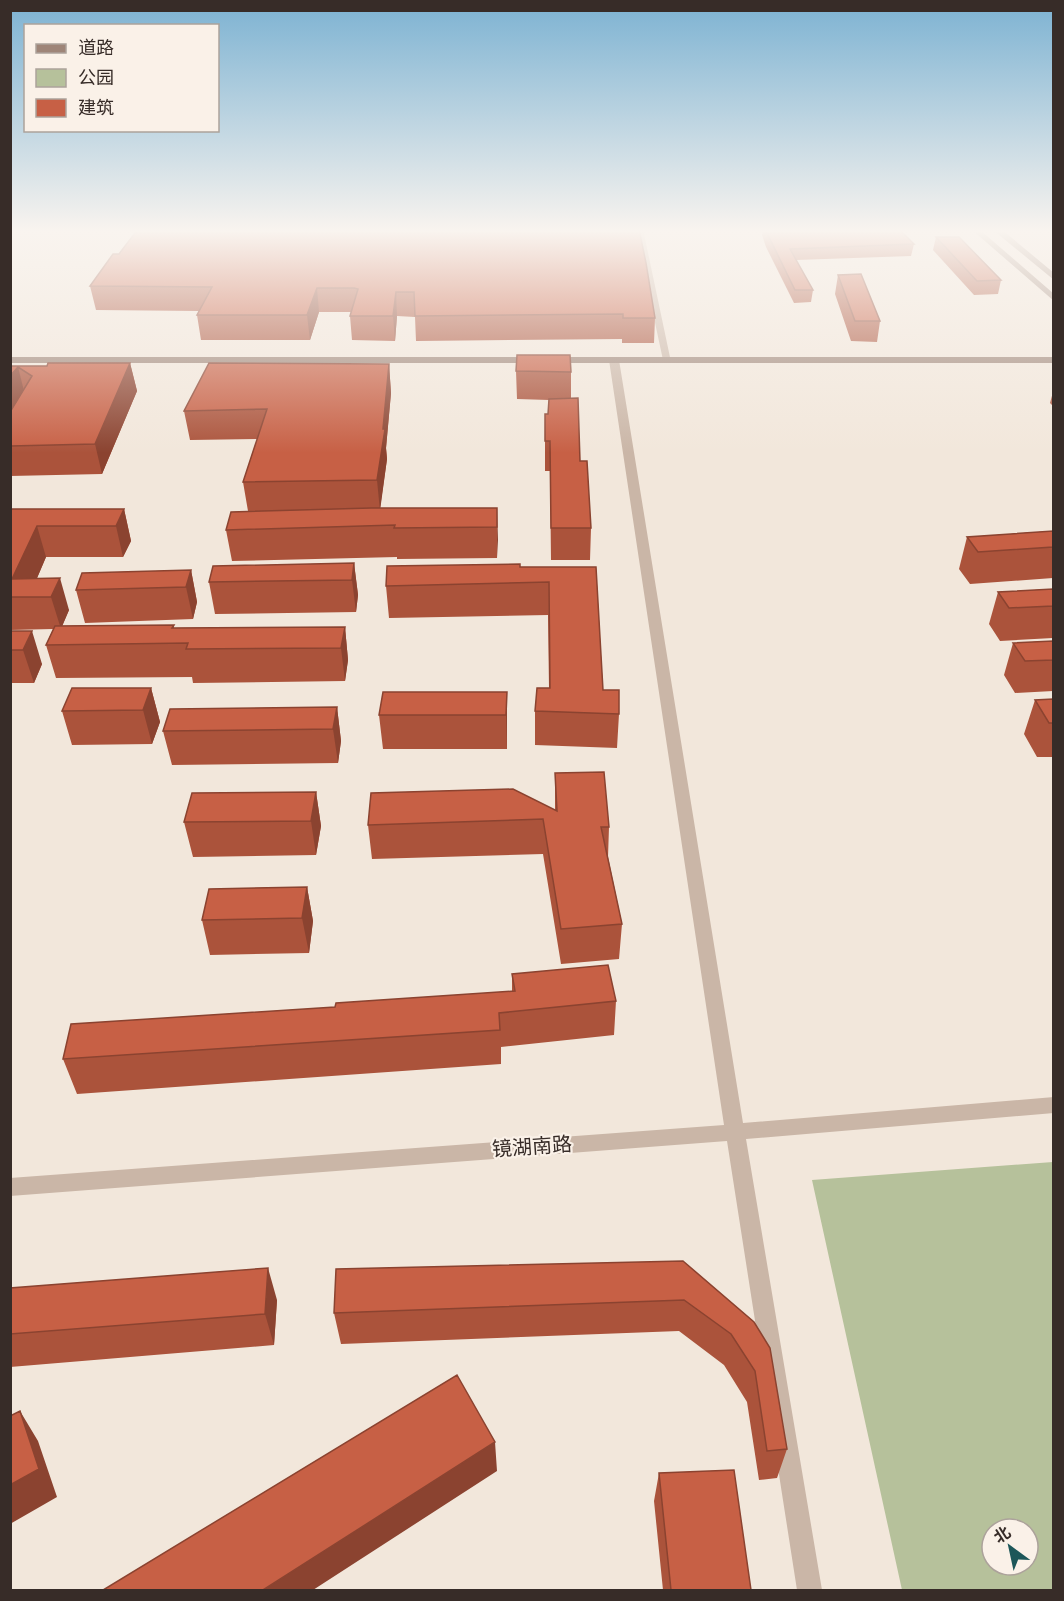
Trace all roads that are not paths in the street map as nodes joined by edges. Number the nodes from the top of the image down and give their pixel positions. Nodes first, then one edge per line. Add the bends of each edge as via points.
1 (656, 304) edge
2 (10, 360) edge
3 (614, 360) junction
4 (668, 360) junction
5 (1053, 360) edge
6 (1053, 1105) edge
7 (735, 1132) junction
8 (10, 1187) edge
9 (810, 1590) edge

1 - 4 street
2 - 3 street
3 - 4 street
3 - 7 street
4 - 5 street
6 - 7 street, 镜湖南路
7 - 8 street, 镜湖南路
7 - 9 street

